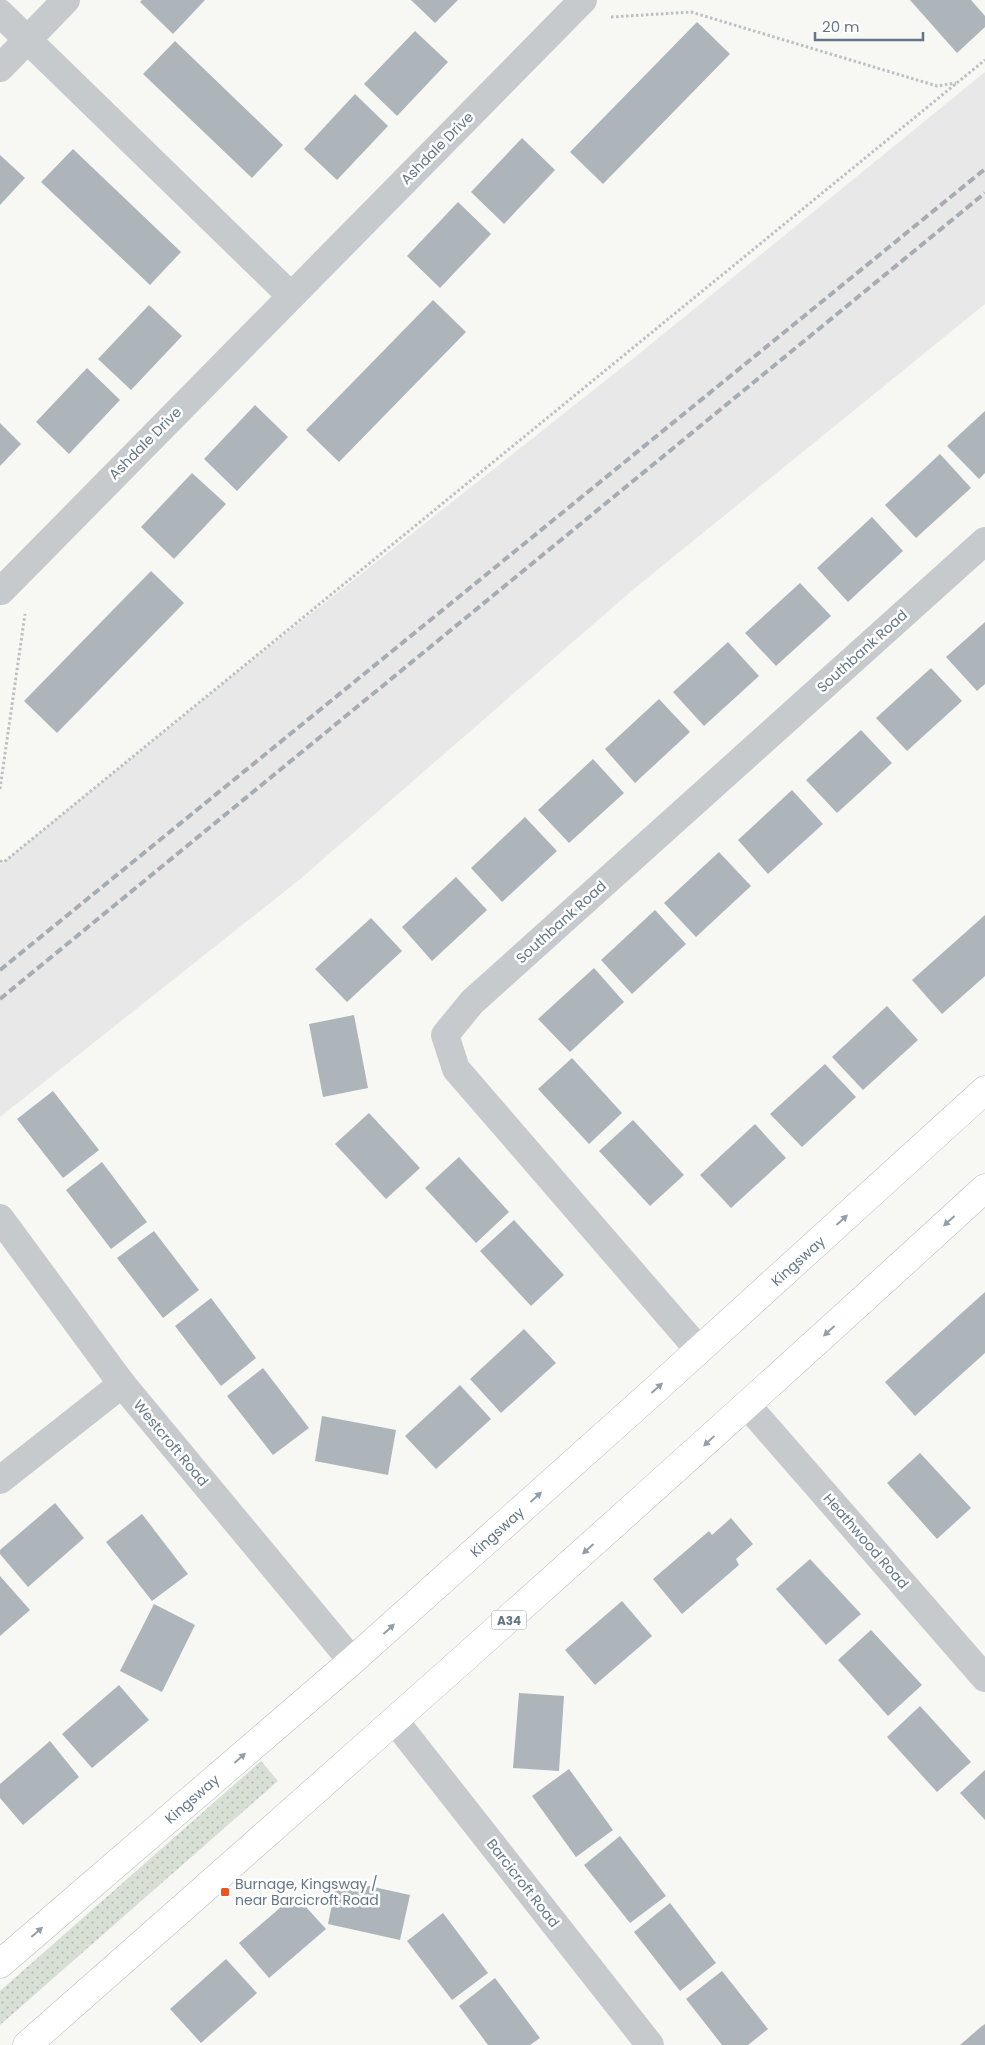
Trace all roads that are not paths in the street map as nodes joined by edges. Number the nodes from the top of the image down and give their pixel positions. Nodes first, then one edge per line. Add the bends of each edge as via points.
1 (66, 0) edge
2 (583, 0) edge
3 (0, 13) edge
4 (27, 40) junction
5 (0, 68) edge
6 (291, 296) junction
7 (985, 541) edge
8 (0, 591) edge
9 (985, 1090) edge
10 (985, 1188) edge
11 (0, 1218) edge
12 (699, 1350) junction
13 (122, 1384) junction
14 (747, 1405) junction
15 (0, 1480) edge
16 (352, 1661) junction
17 (985, 1678) edge
18 (396, 1721) junction
19 (0, 1964) edge
20 (27, 2045) edge
21 (650, 2045) edge

1 - 4 street
2 - 6 street, Ashdale Drive
3 - 4 street
4 - 5 street
4 - 6 street
6 - 8 street, Ashdale Drive
7 - 12 street, Southbank Road via 480,995 445,1035 456,1069
12 -> 9 highway, Kingsway
10 -> 14 highway, A34
11 - 13 street, Westcroft Road
16 -> 12 highway, Kingsway
13 - 15 street
13 - 16 street, Westcroft Road
14 - 17 street, Heathwood Road
14 -> 18 highway, A34
19 -> 16 highway, Kingsway
18 - 20 highway, A34
18 - 21 street, Barcicroft Road

